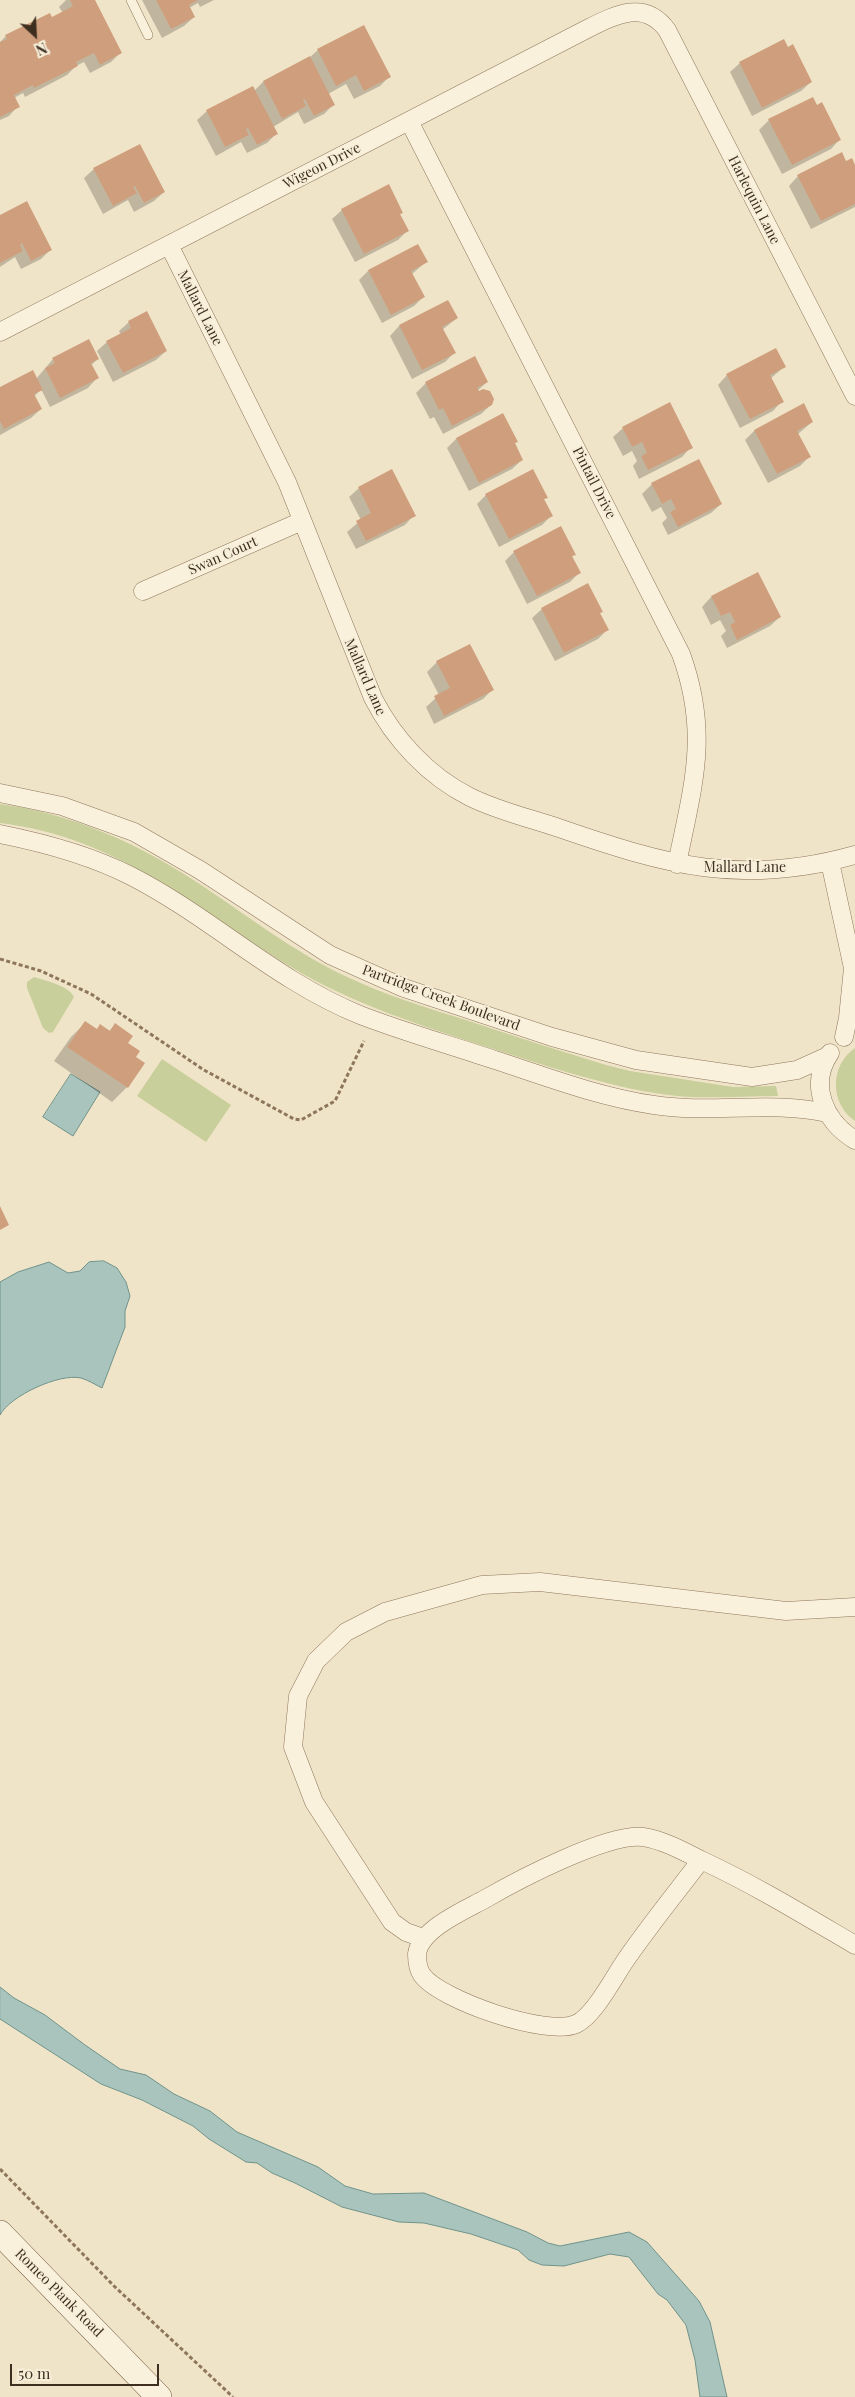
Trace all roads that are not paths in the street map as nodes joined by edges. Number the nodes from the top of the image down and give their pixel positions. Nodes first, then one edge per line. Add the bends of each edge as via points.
1 (131, 0) edge
2 (647, 11) joint
3 (148, 34) dead end
4 (409, 121) junction
5 (169, 245) junction
6 (0, 332) edge
7 (855, 396) edge
8 (302, 521) junction
9 (143, 591) dead end
10 (0, 793) edge
11 (0, 834) edge
12 (855, 855) edge
13 (830, 862) junction
14 (677, 864) junction
15 (854, 969) edge
16 (849, 1034) edge
17 (828, 1056) junction
18 (827, 1113) junction
19 (855, 1140) edge
20 (855, 1607) edge
21 (701, 1860) junction
22 (423, 1938) junction
23 (854, 1941) edge
24 (3, 2241) edge
25 (160, 2397) edge

1 - 3 lane
2 - 4 street, Wigeon Drive via 631,10 613,16
2 - 7 street, Harlequin Lane via 659,18 667,30
4 - 5 street, Wigeon Drive
4 - 14 street, Pintail Drive via 681,654 692,687 698,728 693,782
5 - 6 street, Wigeon Drive
5 - 8 street, Mallard Lane via 269,443
8 - 9 street, Swan Court
8 - 14 street, Mallard Lane via 373,698 390,728 421,761 468,796 500,809 623,850
10 - 17 street, Partridge Creek Boulevard via 62,806 134,832 192,864 330,955 404,988 552,1037 636,1060 752,1078 797,1070
11 - 18 street via 64,849 131,876 286,978 359,1014 409,1032 570,1085 644,1103 682,1108 797,1108
12 - 13 street, Mallard Lane
13 - 14 street, Mallard Lane via 729,871
13 - 15 street
15 - 16 street
16 - 17 street
17 - 18 street via 820,1090
18 - 19 street via 844,1133
20 - 22 street via 786,1610 540,1582 482,1584 385,1612 346,1632 316,1661 298,1696 293,1747 314,1802 392,1922
21 - 22 street via 672,1846 642,1837 610,1842 518,1880 448,1919
21 - 22 street via 625,1962 599,2003 577,2024 550,2028 508,2019 447,1993 423,1977 418,1967 417,1956
21 - 23 street
24 - 25 main road, Romeo Plank Road

